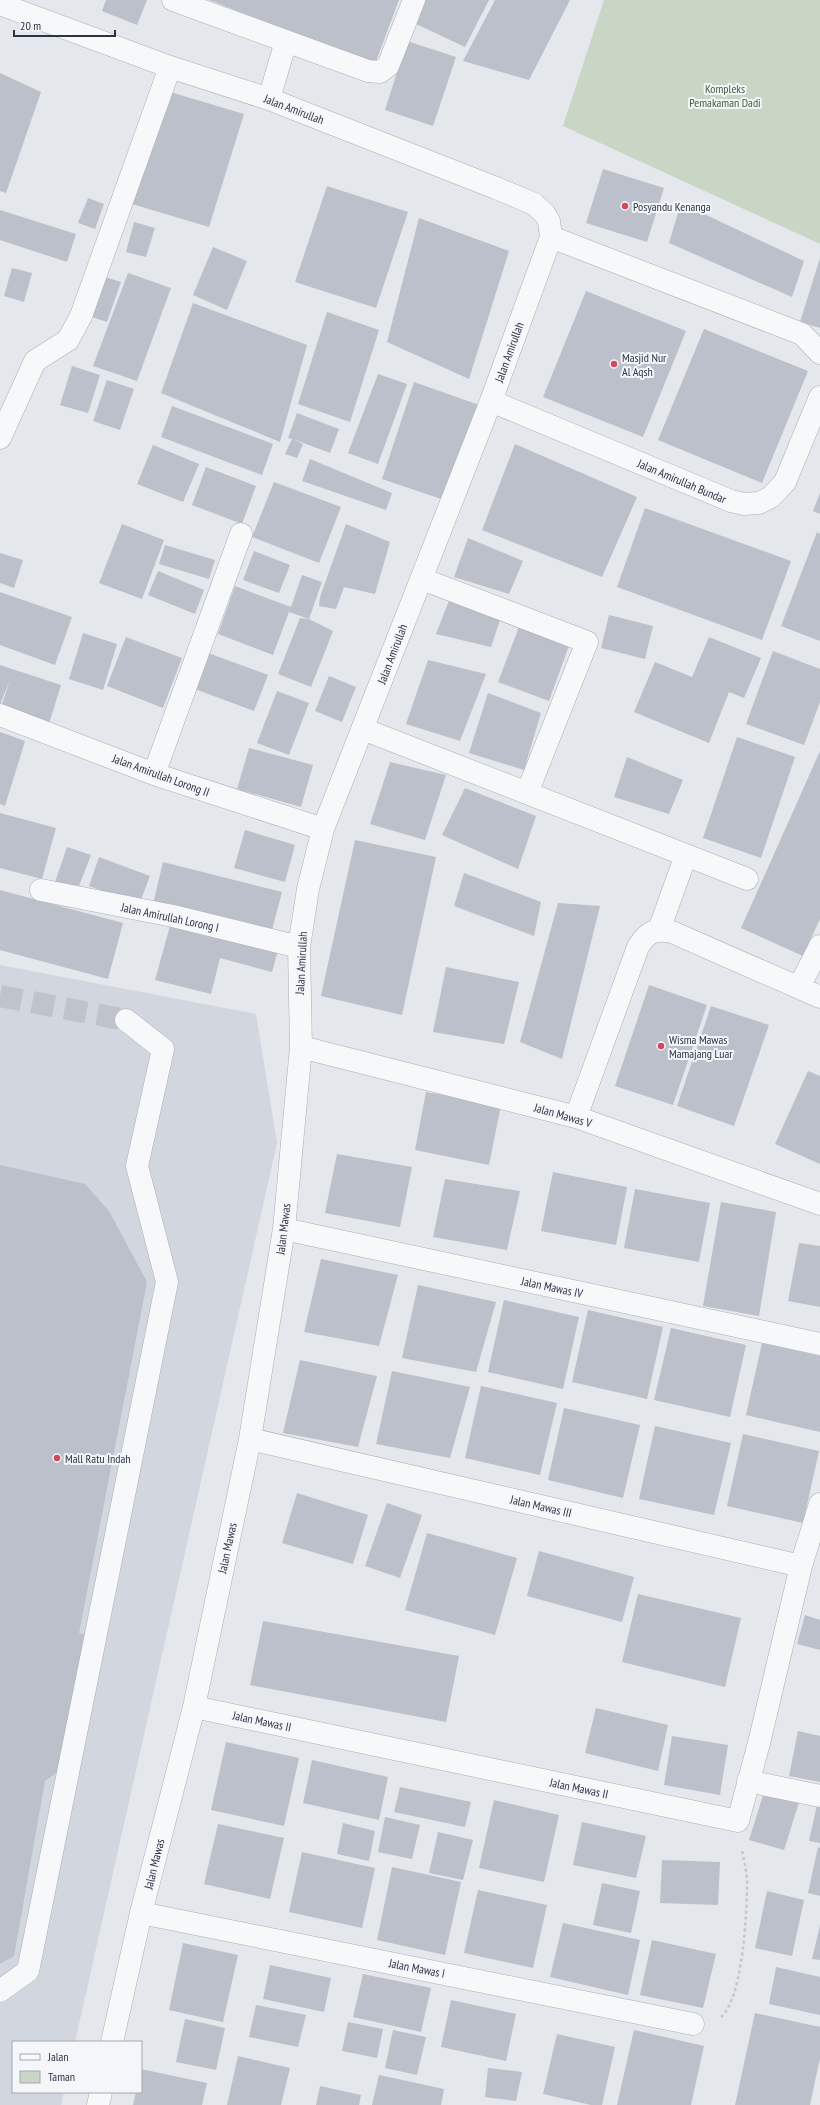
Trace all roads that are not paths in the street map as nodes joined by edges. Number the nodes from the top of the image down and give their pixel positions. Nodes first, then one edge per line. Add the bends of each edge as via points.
1 (172, 0) edge
2 (414, 0) edge
3 (0, 4) edge
4 (286, 41) junction
5 (170, 67) junction
6 (269, 99) junction
7 (551, 237) junction
8 (820, 353) edge
9 (820, 397) edge
10 (491, 401) junction
11 (0, 438) edge
12 (241, 534) dead end
13 (422, 579) junction
14 (0, 715) edge
15 (363, 729) junction
16 (154, 774) junction
17 (527, 793) junction
18 (323, 829) junction
19 (686, 855) junction
20 (747, 879) dead end
21 (40, 890) dead end
22 (659, 930) junction
23 (820, 946) edge
24 (299, 947) junction
25 (799, 987) junction
26 (820, 997) edge
27 (126, 1020) tunnel mouth
28 (301, 1047) junction
29 (576, 1118) junction
30 (820, 1204) edge
31 (284, 1229) junction
32 (820, 1344) edge
33 (250, 1439) junction
34 (820, 1504) edge
35 (801, 1566) junction
36 (194, 1707) junction
37 (748, 1781) junction
38 (820, 1796) edge
39 (141, 1913) junction
40 (0, 1991) edge
41 (693, 2024) road end
42 (112, 2041) edge
43 (101, 2093) edge
44 (98, 2105) edge

1 - 4 street
2 - 4 street via 388,66 380,72 368,71
3 - 5 street, Jalan Amirullah
4 - 6 street
5 - 6 street, Jalan Amirullah
5 - 11 street via 80,316 68,340 35,361
6 - 7 street, Jalan Amirullah via 534,204 549,221
7 - 8 street via 802,334
7 - 10 street, Jalan Amirullah
9 - 10 street, Jalan Amirullah Bundar via 785,482 770,497 758,504 731,501
10 - 13 street, Jalan Amirullah
12 - 16 street
13 - 15 street, Jalan Amirullah
13 - 17 street via 587,642
14 - 16 street, Jalan Amirullah Lorong II
15 - 17 street
15 - 18 street, Jalan Amirullah
16 - 18 street, Jalan Amirullah Lorong II
17 - 19 street
18 - 24 street, Jalan Amirullah via 308,889
19 - 20 street
19 - 22 street
21 - 24 street, Jalan Amirullah Lorong I via 173,916
22 - 25 street via 672,932
22 - 29 street via 648,934 638,947
23 - 25 street
24 - 28 street, Jalan Amirullah
25 - 26 street
27 - 40 street via 163,1049 137,1166 168,1282 28,1971
28 - 29 street, Jalan Mawas V
28 - 31 street, Jalan Mawas
29 - 30 street, Jalan Mawas V
31 - 32 street, Jalan Mawas IV
31 - 33 street, Jalan Mawas
33 - 35 street, Jalan Mawas III
33 - 36 street, Jalan Mawas
34 - 35 street
35 - 37 street
36 - 37 street, Jalan Mawas II via 738,1822
36 - 39 street, Jalan Mawas
37 - 38 street
39 - 41 street, Jalan Mawas I
39 - 42 street, Jalan Mawas
43 - 44 street

